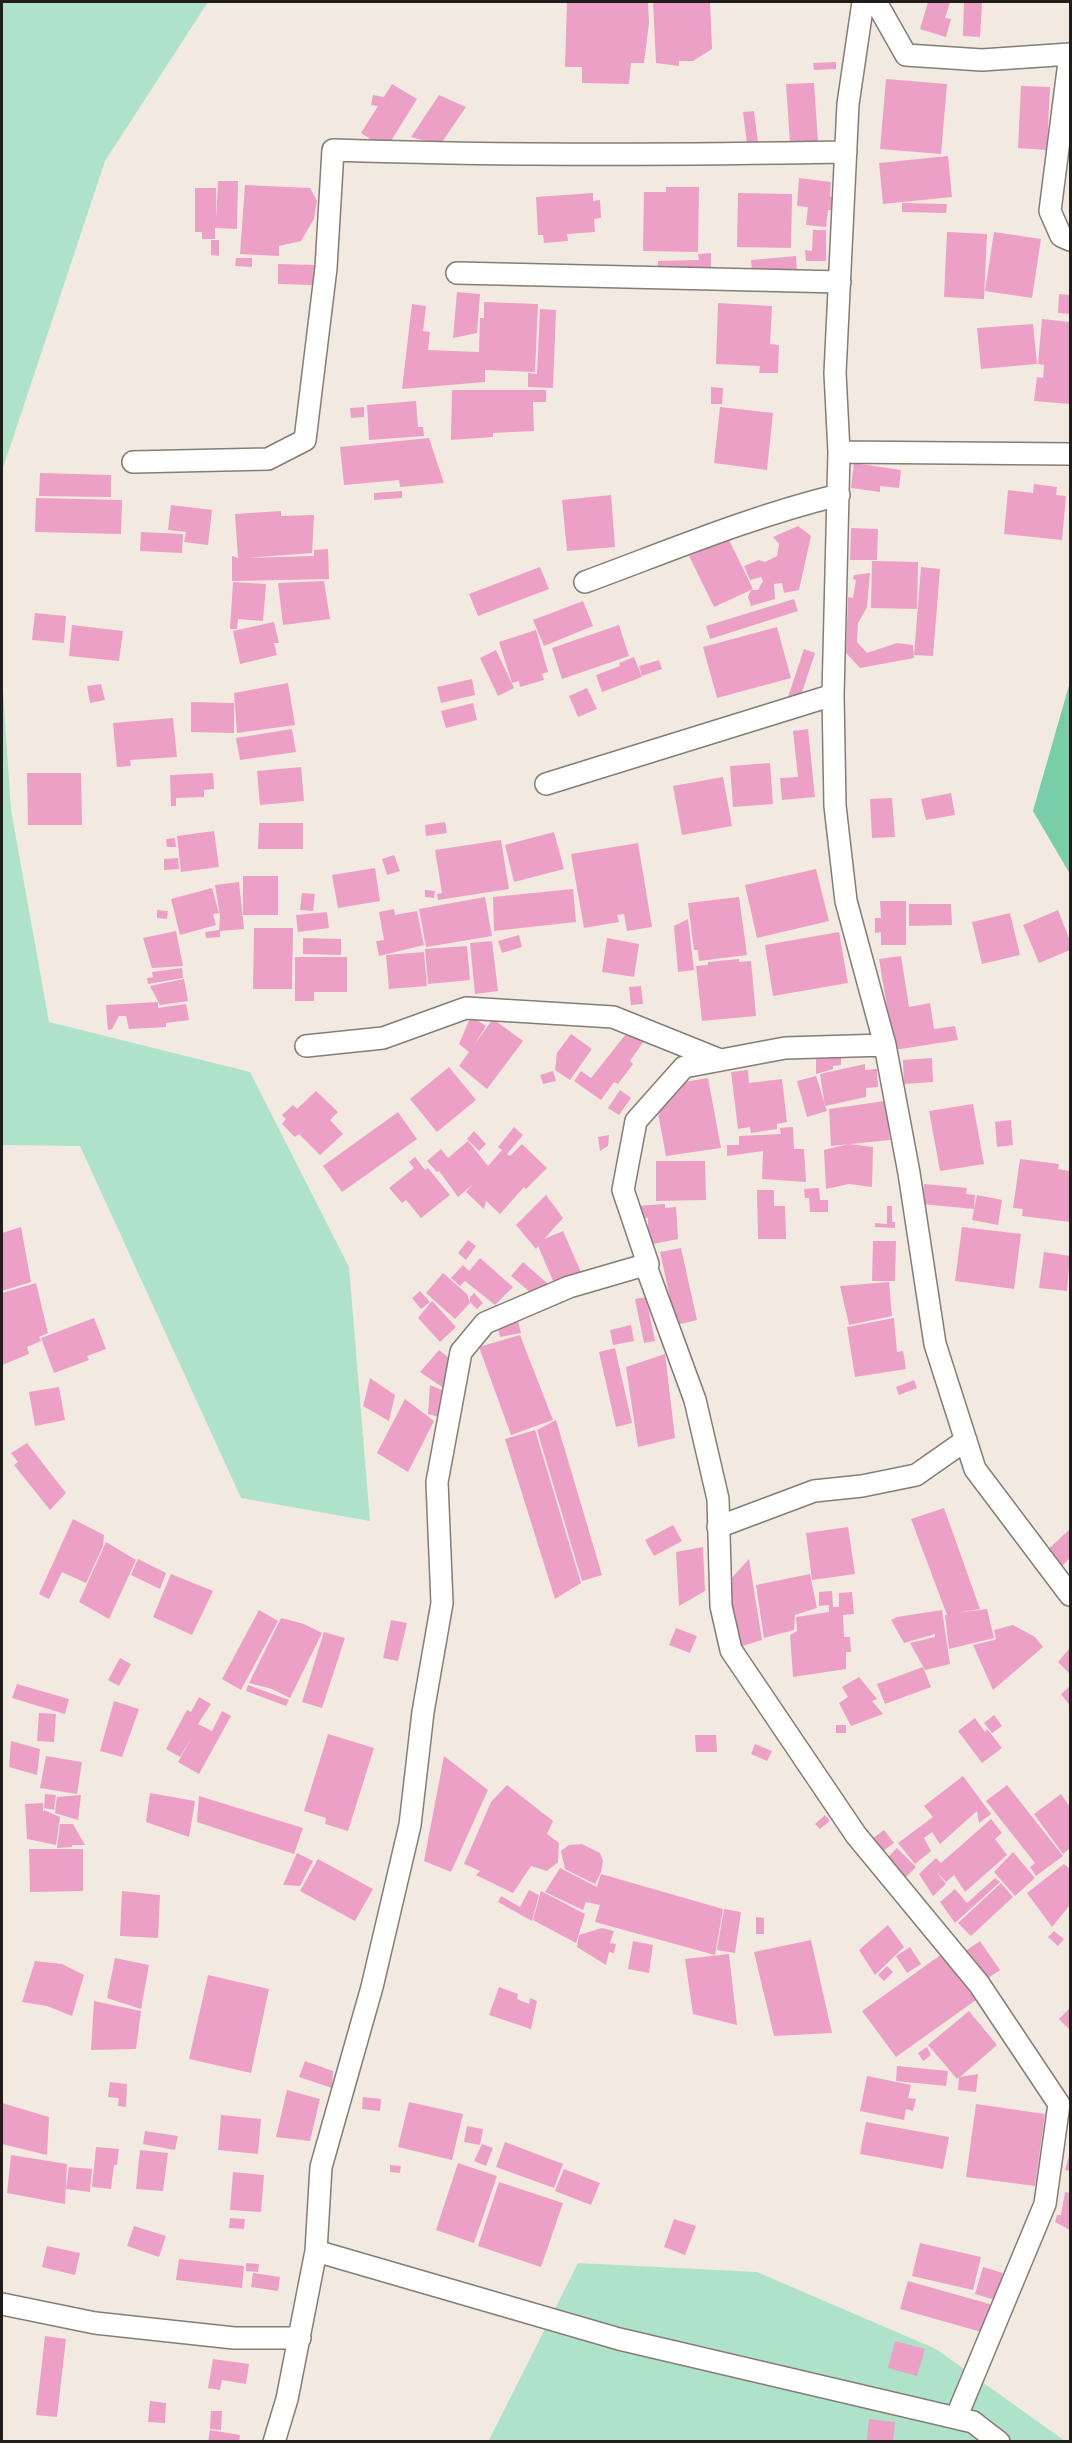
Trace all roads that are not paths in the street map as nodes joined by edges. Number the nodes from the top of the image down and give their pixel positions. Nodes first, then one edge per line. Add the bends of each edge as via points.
1 (863, 2) edge
2 (876, 2) edge
3 (1070, 54) edge
4 (846, 152) junction
5 (1071, 240) edge
6 (457, 273) dead end
7 (840, 282) junction
8 (839, 453) junction
9 (1071, 454) edge
10 (133, 462) dead end
11 (839, 495) junction
12 (585, 582) dead end
13 (833, 695) junction
14 (546, 784) dead end
15 (885, 1045) junction
16 (306, 1046) dead end
17 (721, 1060) junction
18 (648, 1264) junction
19 (966, 1440) junction
20 (718, 1527) junction
21 (1071, 1595) edge
22 (316, 2252) junction
23 (2, 2304) edge
24 (300, 2338) junction
25 (956, 2418) junction
26 (274, 2442) edge
27 (999, 2442) edge

1 - 4 street via 848,104
2 - 3 street via 906,55 982,60
3 - 5 street via 1050,211 1061,236
4 - 7 street
4 - 10 street via 651,156 333,150 326,268 305,440 268,459
6 - 7 street
7 - 8 street via 835,373
8 - 9 street
8 - 11 street
11 - 12 street via 729,528
11 - 13 street
13 - 14 street
13 - 15 street via 835,806 846,901
15 - 17 street via 785,1048
15 - 19 street via 935,1344
16 - 17 street via 383,1038 466,1008 613,1017
17 - 18 street via 684,1067 636,1121 623,1190
18 - 20 street via 695,1400 718,1499
18 - 22 street via 568,1287 485,1323 461,1352 437,1482 442,1603 423,1712 410,1825 372,1987 321,2167
19 - 20 street via 916,1475 814,1491
19 - 21 street via 975,1469
20 - 25 street via 721,1606 731,1650 856,1835 979,1983 1059,2104 1045,2204
22 - 24 street
22 - 25 street via 619,2339
23 - 24 street via 95,2323 234,2338
24 - 26 street
25 - 27 street via 973,2422

